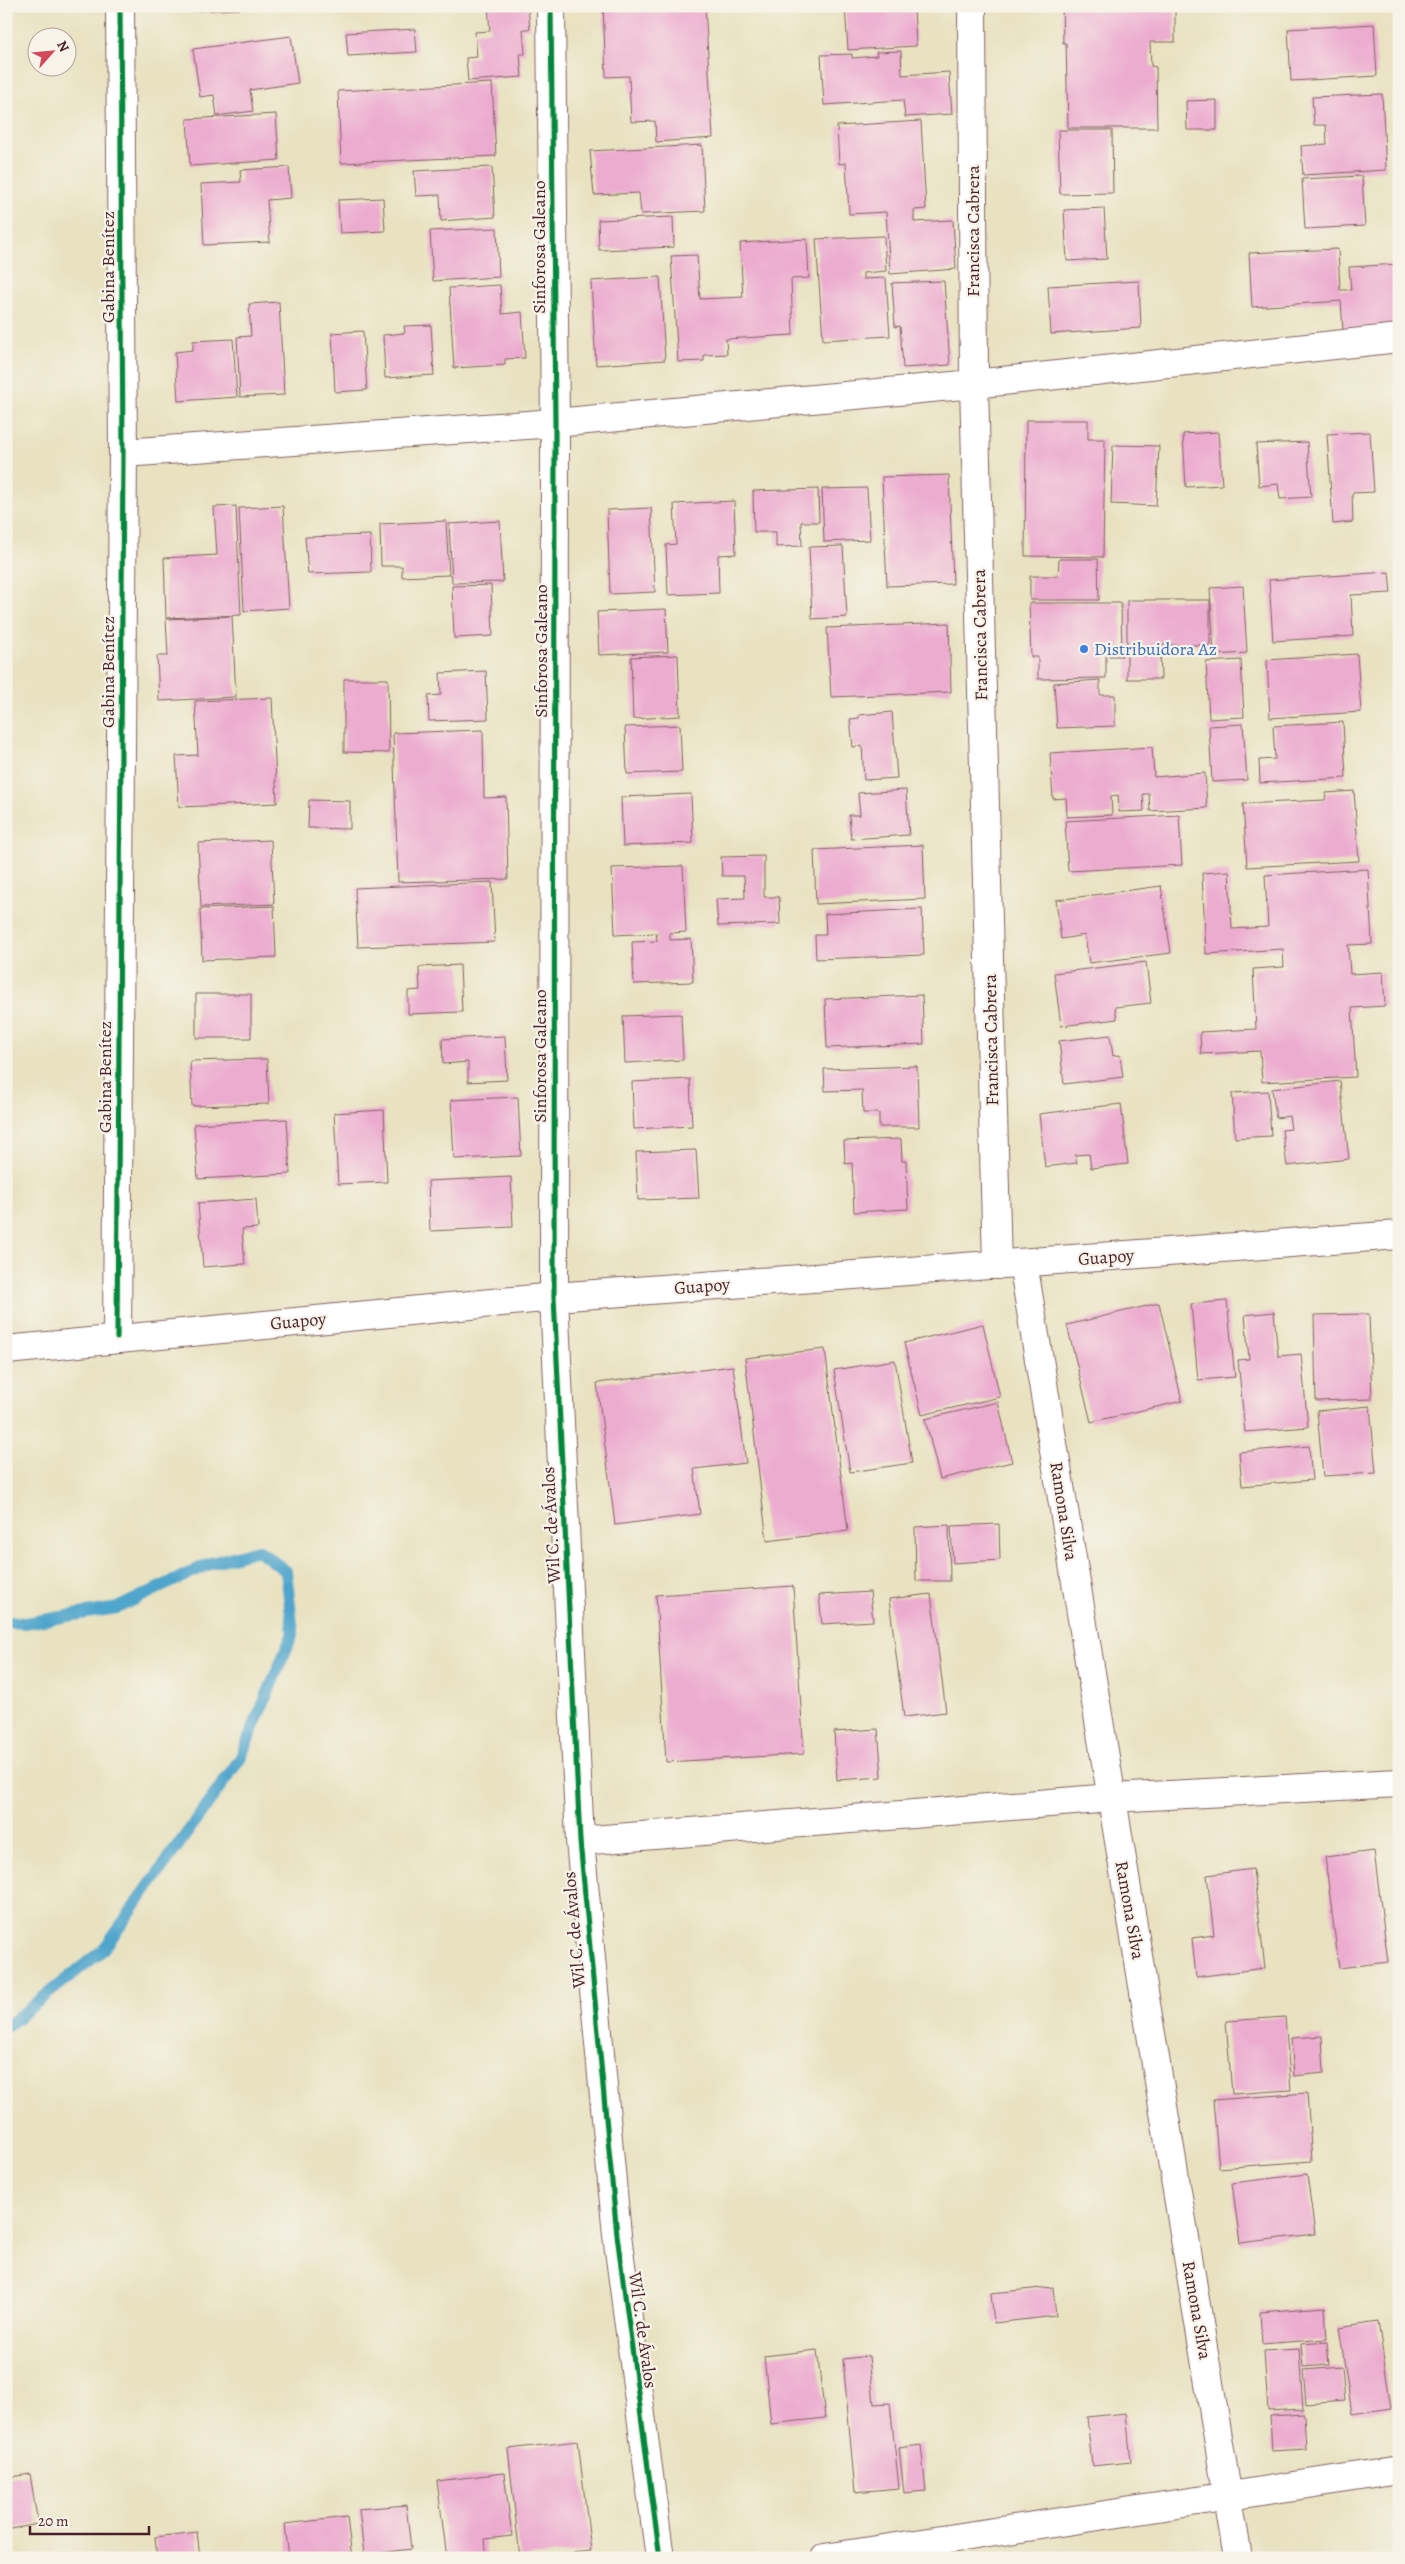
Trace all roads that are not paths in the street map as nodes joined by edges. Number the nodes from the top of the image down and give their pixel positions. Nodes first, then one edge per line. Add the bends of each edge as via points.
1 (120, 6) edge
2 (551, 6) edge
3 (972, 6) edge
4 (1399, 338) edge
5 (974, 384) junction
6 (555, 423) junction
7 (123, 453) junction
8 (1399, 1235) edge
9 (1010, 1264) junction
10 (554, 1297) junction
11 (117, 1338) junction
12 (6, 1350) edge
13 (1399, 1783) edge
14 (1111, 1798) junction
15 (580, 1841) junction
16 (1399, 2470) edge
17 (1229, 2496) junction
18 (660, 2558) edge
19 (825, 2558) edge
20 (1238, 2558) edge

1 - 7 street, Gabina Benítez
2 - 6 street, Sinforosa Galeano
3 - 5 street, Francisca Cabrera
4 - 5 street
5 - 6 street
5 - 9 street, Francisca Cabrera
6 - 7 street
6 - 10 street, Sinforosa Galeano
7 - 11 street, Gabina Benítez
8 - 9 street, Guapoy
9 - 10 street, Guapoy
9 - 14 street, Ramona Silva
10 - 11 street, Guapoy
10 - 15 street, Wil C. de Ávalos
11 - 12 street, Guapoy
13 - 14 street
14 - 15 street
14 - 17 street, Ramona Silva
15 - 18 street, Wil C. de Ávalos via 617,2235
16 - 17 street
17 - 19 street
17 - 20 street, Ramona Silva

